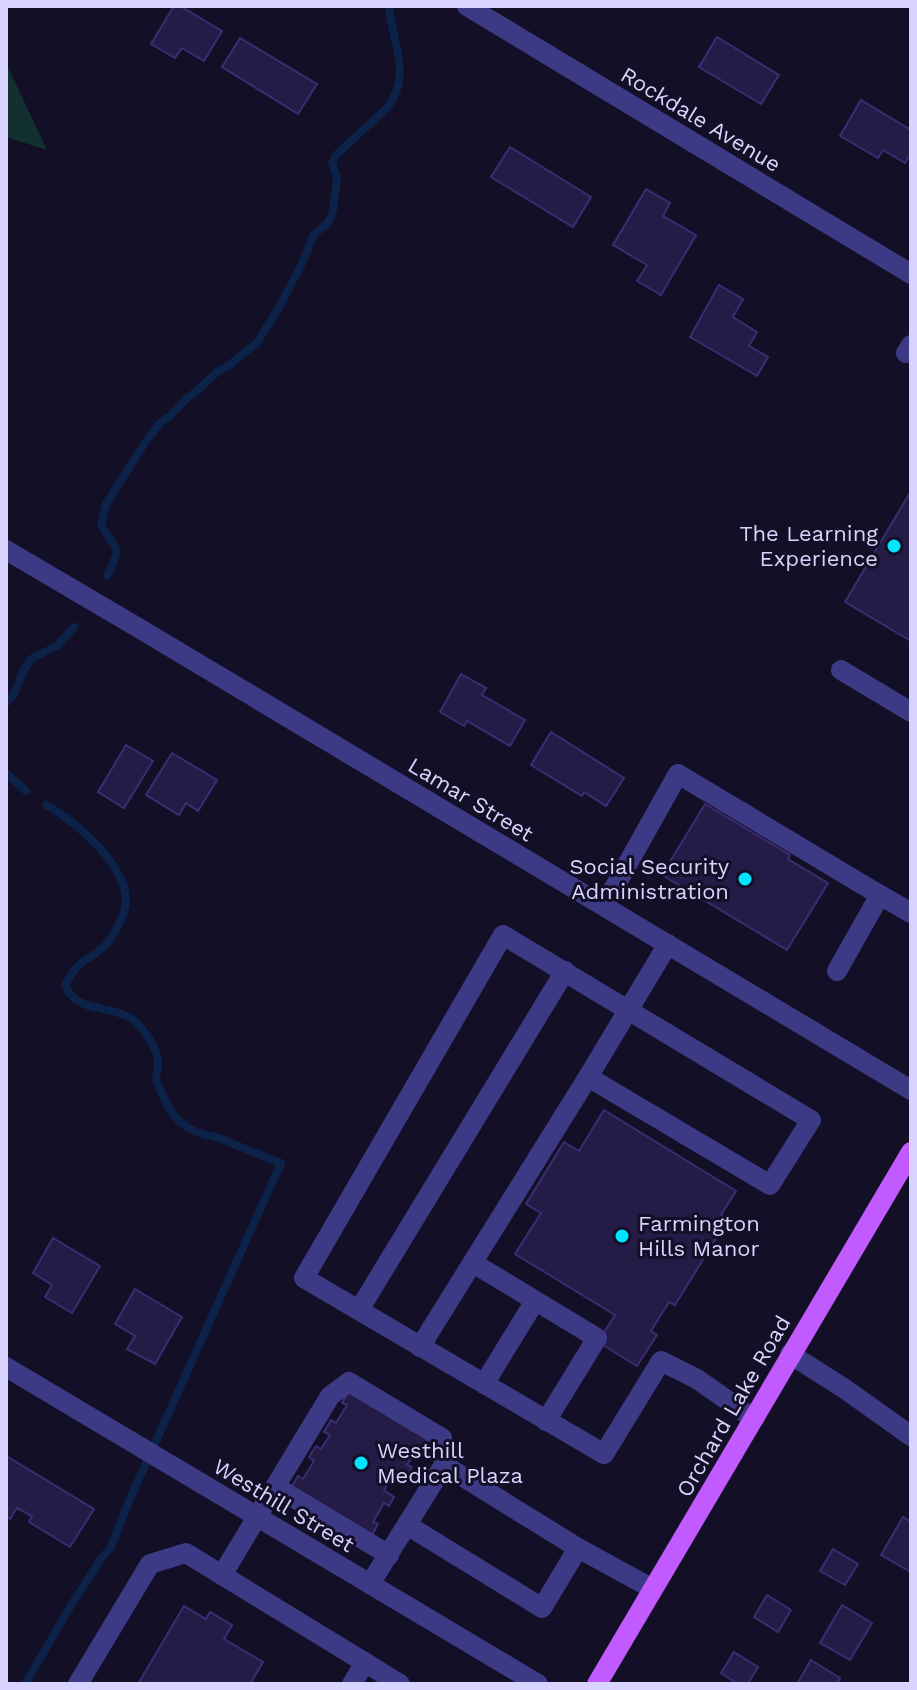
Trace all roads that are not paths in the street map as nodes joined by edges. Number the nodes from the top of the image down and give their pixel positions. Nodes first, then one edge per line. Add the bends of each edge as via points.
1 (467, 6) edge
2 (911, 274) edge
3 (6, 550) edge
4 (841, 670) dead end
5 (911, 712) edge
6 (880, 895) junction
7 (604, 906) junction
8 (911, 913) edge
9 (668, 944) junction
10 (565, 971) junction
11 (837, 971) dead end
12 (628, 1009) junction
13 (588, 1077) junction
14 (911, 1090) edge
15 (911, 1152) edge
16 (473, 1263) junction
17 (535, 1301) junction
18 (359, 1310) junction
19 (420, 1347) junction
20 (790, 1354) junction
21 (6, 1367) edge
22 (484, 1384) junction
23 (754, 1419) junction
24 (546, 1421) junction
25 (911, 1436) edge
26 (444, 1465) junction
27 (276, 1487) junction
28 (258, 1517) junction
29 (407, 1525) junction
30 (578, 1548) junction
31 (389, 1555) junction
32 (222, 1575) junction
33 (370, 1584) junction
34 (653, 1589) junction
35 (365, 1662) junction
36 (78, 1684) edge
37 (352, 1684) edge
38 (400, 1684) edge
39 (538, 1684) edge
40 (597, 1684) edge

1 - 2 street, Rockdale Avenue
3 - 7 street, Lamar Street
4 - 5 street
6 - 7 street via 678,774
6 - 8 street
6 - 11 street
7 - 9 street, Lamar Street
9 - 12 street
9 - 14 street, Lamar Street
10 - 12 street
10 - 18 street
10 - 18 street via 503,935 304,1278
12 - 13 street
12 - 13 street via 811,1120 770,1185
13 - 16 street
15 - 20 main road, Orchard Lake Road
16 - 17 street
16 - 19 street
17 - 22 street
17 - 24 street via 597,1338
18 - 19 street
19 - 22 street
20 - 23 main road, Orchard Lake Road
20 - 25 street
21 - 28 street, Westhill Street
22 - 24 street
23 - 24 street via 661,1361 604,1454
23 - 34 main road, Orchard Lake Road
26 - 27 street via 442,1438 349,1382 330,1396
26 - 29 street
26 - 30 street
27 - 28 street
27 - 31 street
28 - 32 street
28 - 33 street, Westhill Street
29 - 30 street via 542,1608
29 - 31 street
30 - 34 street
31 - 33 street
32 - 35 street
32 - 36 street via 186,1553 150,1564
33 - 39 street, Westhill Street
34 - 40 main road, Orchard Lake Road
35 - 37 street
35 - 38 street

